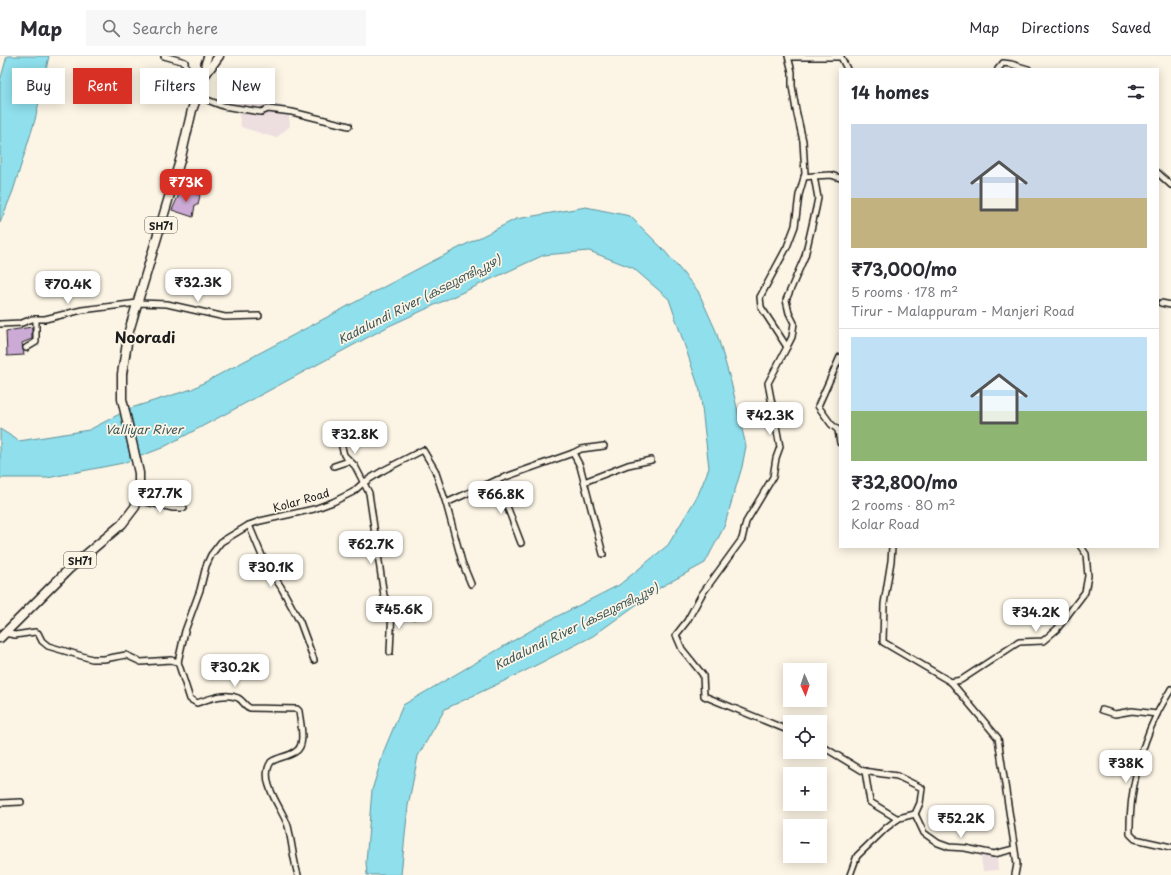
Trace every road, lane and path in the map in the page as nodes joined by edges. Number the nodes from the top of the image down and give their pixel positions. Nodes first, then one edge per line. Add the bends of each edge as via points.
1 (164, 56) edge
2 (208, 56) edge
3 (219, 56) edge
4 (1004, 56) edge
5 (788, 57) edge
6 (1003, 63) junction
7 (186, 68) edge
8 (205, 68) edge
9 (846, 68) edge
10 (999, 68) edge
11 (1025, 68) edge
12 (209, 70) edge
13 (209, 101) edge
14 (194, 104) edge
15 (349, 126) dead end
16 (1159, 174) edge
17 (814, 176) junction
18 (804, 177) junction
19 (839, 178) edge
20 (1171, 185) edge
21 (138, 303) junction
22 (1162, 303) dead end
23 (1171, 305) edge
24 (259, 316) dead end
25 (36, 319) junction
26 (0, 324) edge
27 (787, 347) junction
28 (26, 348) dead end
29 (839, 359) edge
30 (362, 430) dead end
31 (839, 436) edge
32 (604, 446) dead end
33 (573, 453) junction
34 (651, 460) dead end
35 (349, 461) junction
36 (334, 466) dead end
37 (497, 480) junction
38 (584, 482) junction
39 (363, 483) junction
40 (138, 500) junction
41 (446, 503) junction
42 (184, 508) dead end
43 (249, 525) junction
44 (521, 543) dead end
45 (892, 548) edge
46 (1082, 548) edge
47 (603, 554) dead end
48 (471, 584) dead end
49 (392, 608) junction
50 (414, 616) dead end
51 (2, 635) edge
52 (390, 652) dead end
53 (314, 660) dead end
54 (178, 662) junction
55 (951, 682) junction
56 (1171, 689) edge
57 (1102, 710) dead end
58 (1157, 714) junction
59 (783, 728) edge
60 (827, 748) edge
61 (865, 771) junction
62 (21, 802) dead end
63 (0, 803) edge
64 (915, 814) junction
65 (898, 819) junction
66 (1171, 847) edge
67 (1014, 849) junction
68 (298, 875) edge
69 (850, 875) edge
70 (1015, 875) edge

1 - 7 street via 185,62
2 - 8 main road
3 - 12 main road, SH71
4 - 6 street
5 - 9 street via 841,58
5 - 18 street via 803,142
6 - 10 street
6 - 11 street
13 - 15 street via 223,106 262,112 268,109 292,112
14 - 21 main road, SH71
16 - 20 street
17 - 18 street
17 - 19 street via 830,175
17 - 27 street via 818,198 816,208 805,256 786,300 794,323
18 - 27 street via 795,226 787,248 760,297 761,307
21 - 24 street via 167,304 225,317
21 - 25 street
21 - 40 main road, SH71 via 129,331 123,366 122,399 139,473
22 - 23 street
25 - 26 street via 22,323
25 - 28 street via 36,342
27 - 59 street via 768,383 780,447 773,477 746,522 742,539 676,635 682,649 703,675 704,696
29 - 31 street via 818,406 838,430
30 - 35 street via 341,443 344,455
32 - 33 street via 581,448
33 - 37 street
33 - 38 street
34 - 38 street via 628,465
35 - 36 street
35 - 39 street via 355,466
37 - 41 street
37 - 44 street
38 - 47 street
39 - 41 street, Kolar Road via 423,450 435,470
39 - 43 street, Kolar Road via 354,492 334,502
39 - 49 street via 369,493 384,596
40 - 42 street
40 - 51 main road, SH71 via 122,524 69,569
41 - 48 street via 462,562
43 - 53 street via 265,563 300,622
43 - 54 street, Kolar Road via 221,542 211,555 185,631
45 - 55 street via 884,604 883,642
46 - 55 street via 1087,561 1085,592 1057,629 1043,641 1019,642 961,680
49 - 50 street
49 - 52 street
51 - 54 street via 38,633 48,646 92,659 126,655 142,662
54 - 68 street via 193,702 234,696 250,708 299,710 301,744 296,752 271,762 268,772 273,798 288,826
55 - 67 street via 998,738
56 - 58 street
57 - 58 street via 1115,714 1132,711
58 - 66 street via 1144,747 1134,787 1130,834 1136,839
60 - 61 street
61 - 64 street via 897,776 922,788
61 - 65 street via 870,802
62 - 63 street
64 - 65 street
64 - 67 street via 924,833 944,845 994,854
65 - 69 street via 857,856
67 - 70 street via 1017,864

